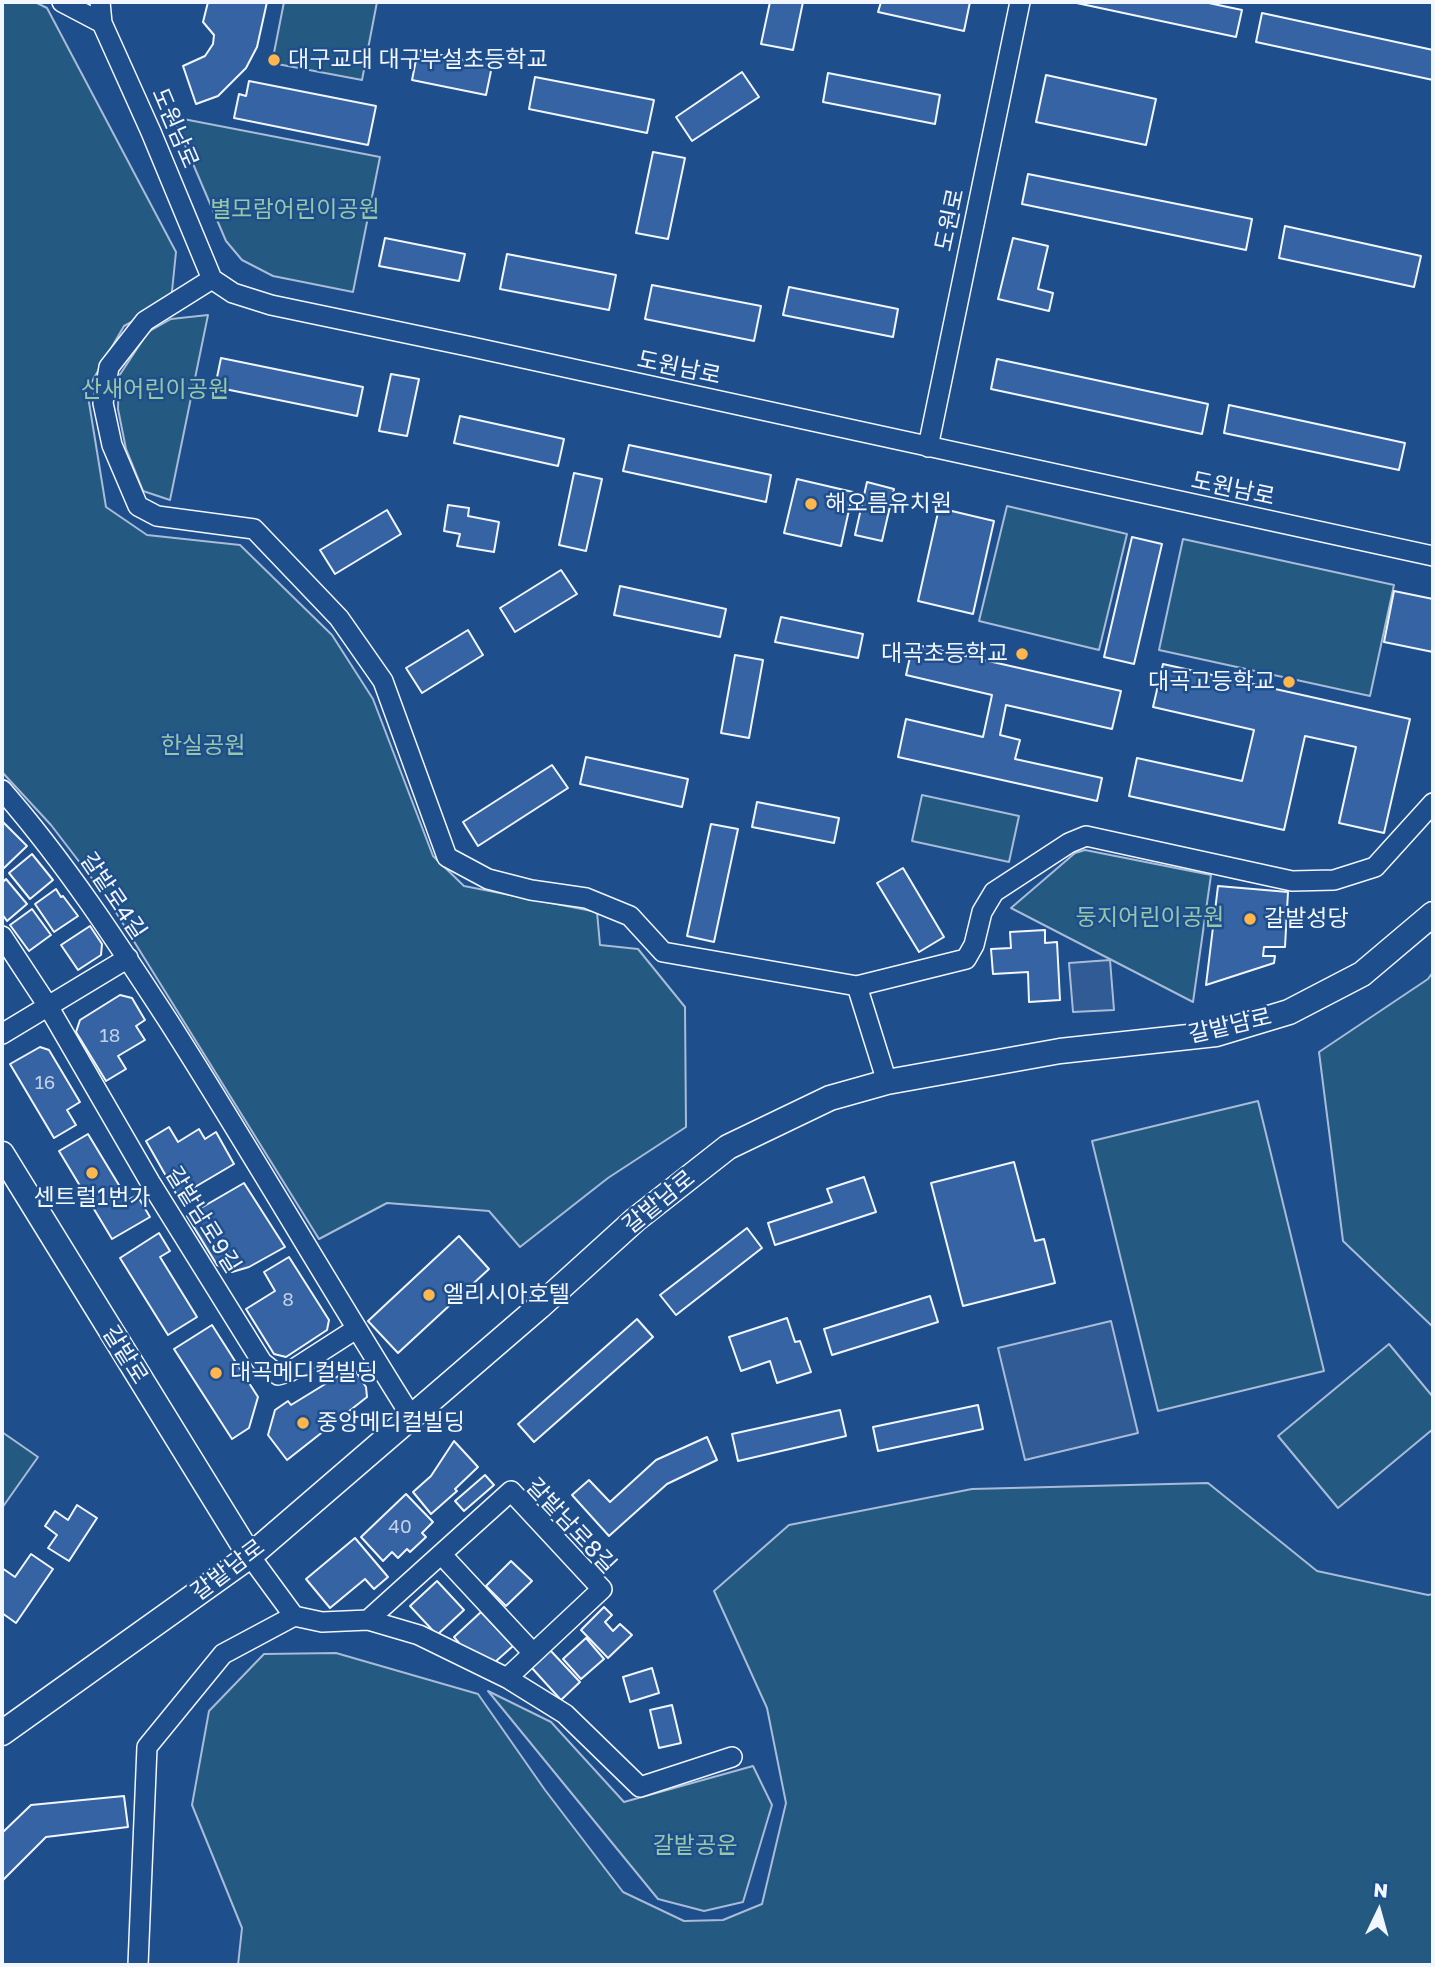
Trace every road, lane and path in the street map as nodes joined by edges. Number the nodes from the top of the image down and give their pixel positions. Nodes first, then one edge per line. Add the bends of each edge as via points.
1 (62, 2) edge
2 (100, 2) edge
3 (1020, 2) edge
4 (102, 23) junction
5 (212, 279) junction
6 (928, 447) junction
7 (1433, 556) edge
8 (2, 790) edge
9 (1433, 803) edge
10 (1433, 914) edge
11 (2, 936) edge
12 (128, 958) junction
13 (857, 986) junction
14 (48, 1006) junction
15 (2, 1034) edge
16 (887, 1082) junction
17 (2, 1154) edge
18 (356, 1329) junction
19 (411, 1416) junction
20 (441, 1554) junction
21 (250, 1556) junction
22 (294, 1616) junction
23 (368, 1620) junction
24 (533, 1653) junction
25 (507, 1678) junction
26 (2, 1733) edge
27 (732, 1757) dead end
28 (138, 1965) edge

1 - 4 street
2 - 4 street, 도원남로
3 - 6 street, 도원로
4 - 5 street, 도원남로
5 - 6 street, 도원남로 via 233,293 271,305
5 - 13 street via 145,321 109,367 103,403 112,445 138,506 157,516 254,529 340,618 383,681 447,857 488,879 586,898 630,916 663,952
6 - 7 street, 도원남로
8 - 12 street, 갈밭로4길 via 68,871
9 - 13 street via 1375,867 1334,880 1292,881 1086,836 994,892 966,959
10 - 16 main road, 갈밭남로 via 1362,974 1289,1012 1216,1034 1060,1051
11 - 14 street
12 - 14 street, 갈밭로4길
12 - 18 street
13 - 16 street
14 - 15 street, 갈밭로4길
14 - 18 street, 갈밭남로9길 via 262,1362 278,1375 289,1372
16 - 19 main road, 갈밭남로 via 830,1098 728,1147 635,1220
17 - 21 main road, 갈밭로
18 - 19 street
19 - 21 main road, 갈밭남로
20 - 23 street, 갈밭남로8길
20 - 24 street
20 - 24 street, 갈밭남로8길 via 511,1491 602,1589
21 - 22 street
21 - 26 main road, 갈밭남로
22 - 23 street via 322,1622
22 - 28 street via 223,1654 147,1747
23 - 25 street via 419,1635
24 - 25 street, 갈밭남로8길
25 - 27 street via 565,1714 640,1787

